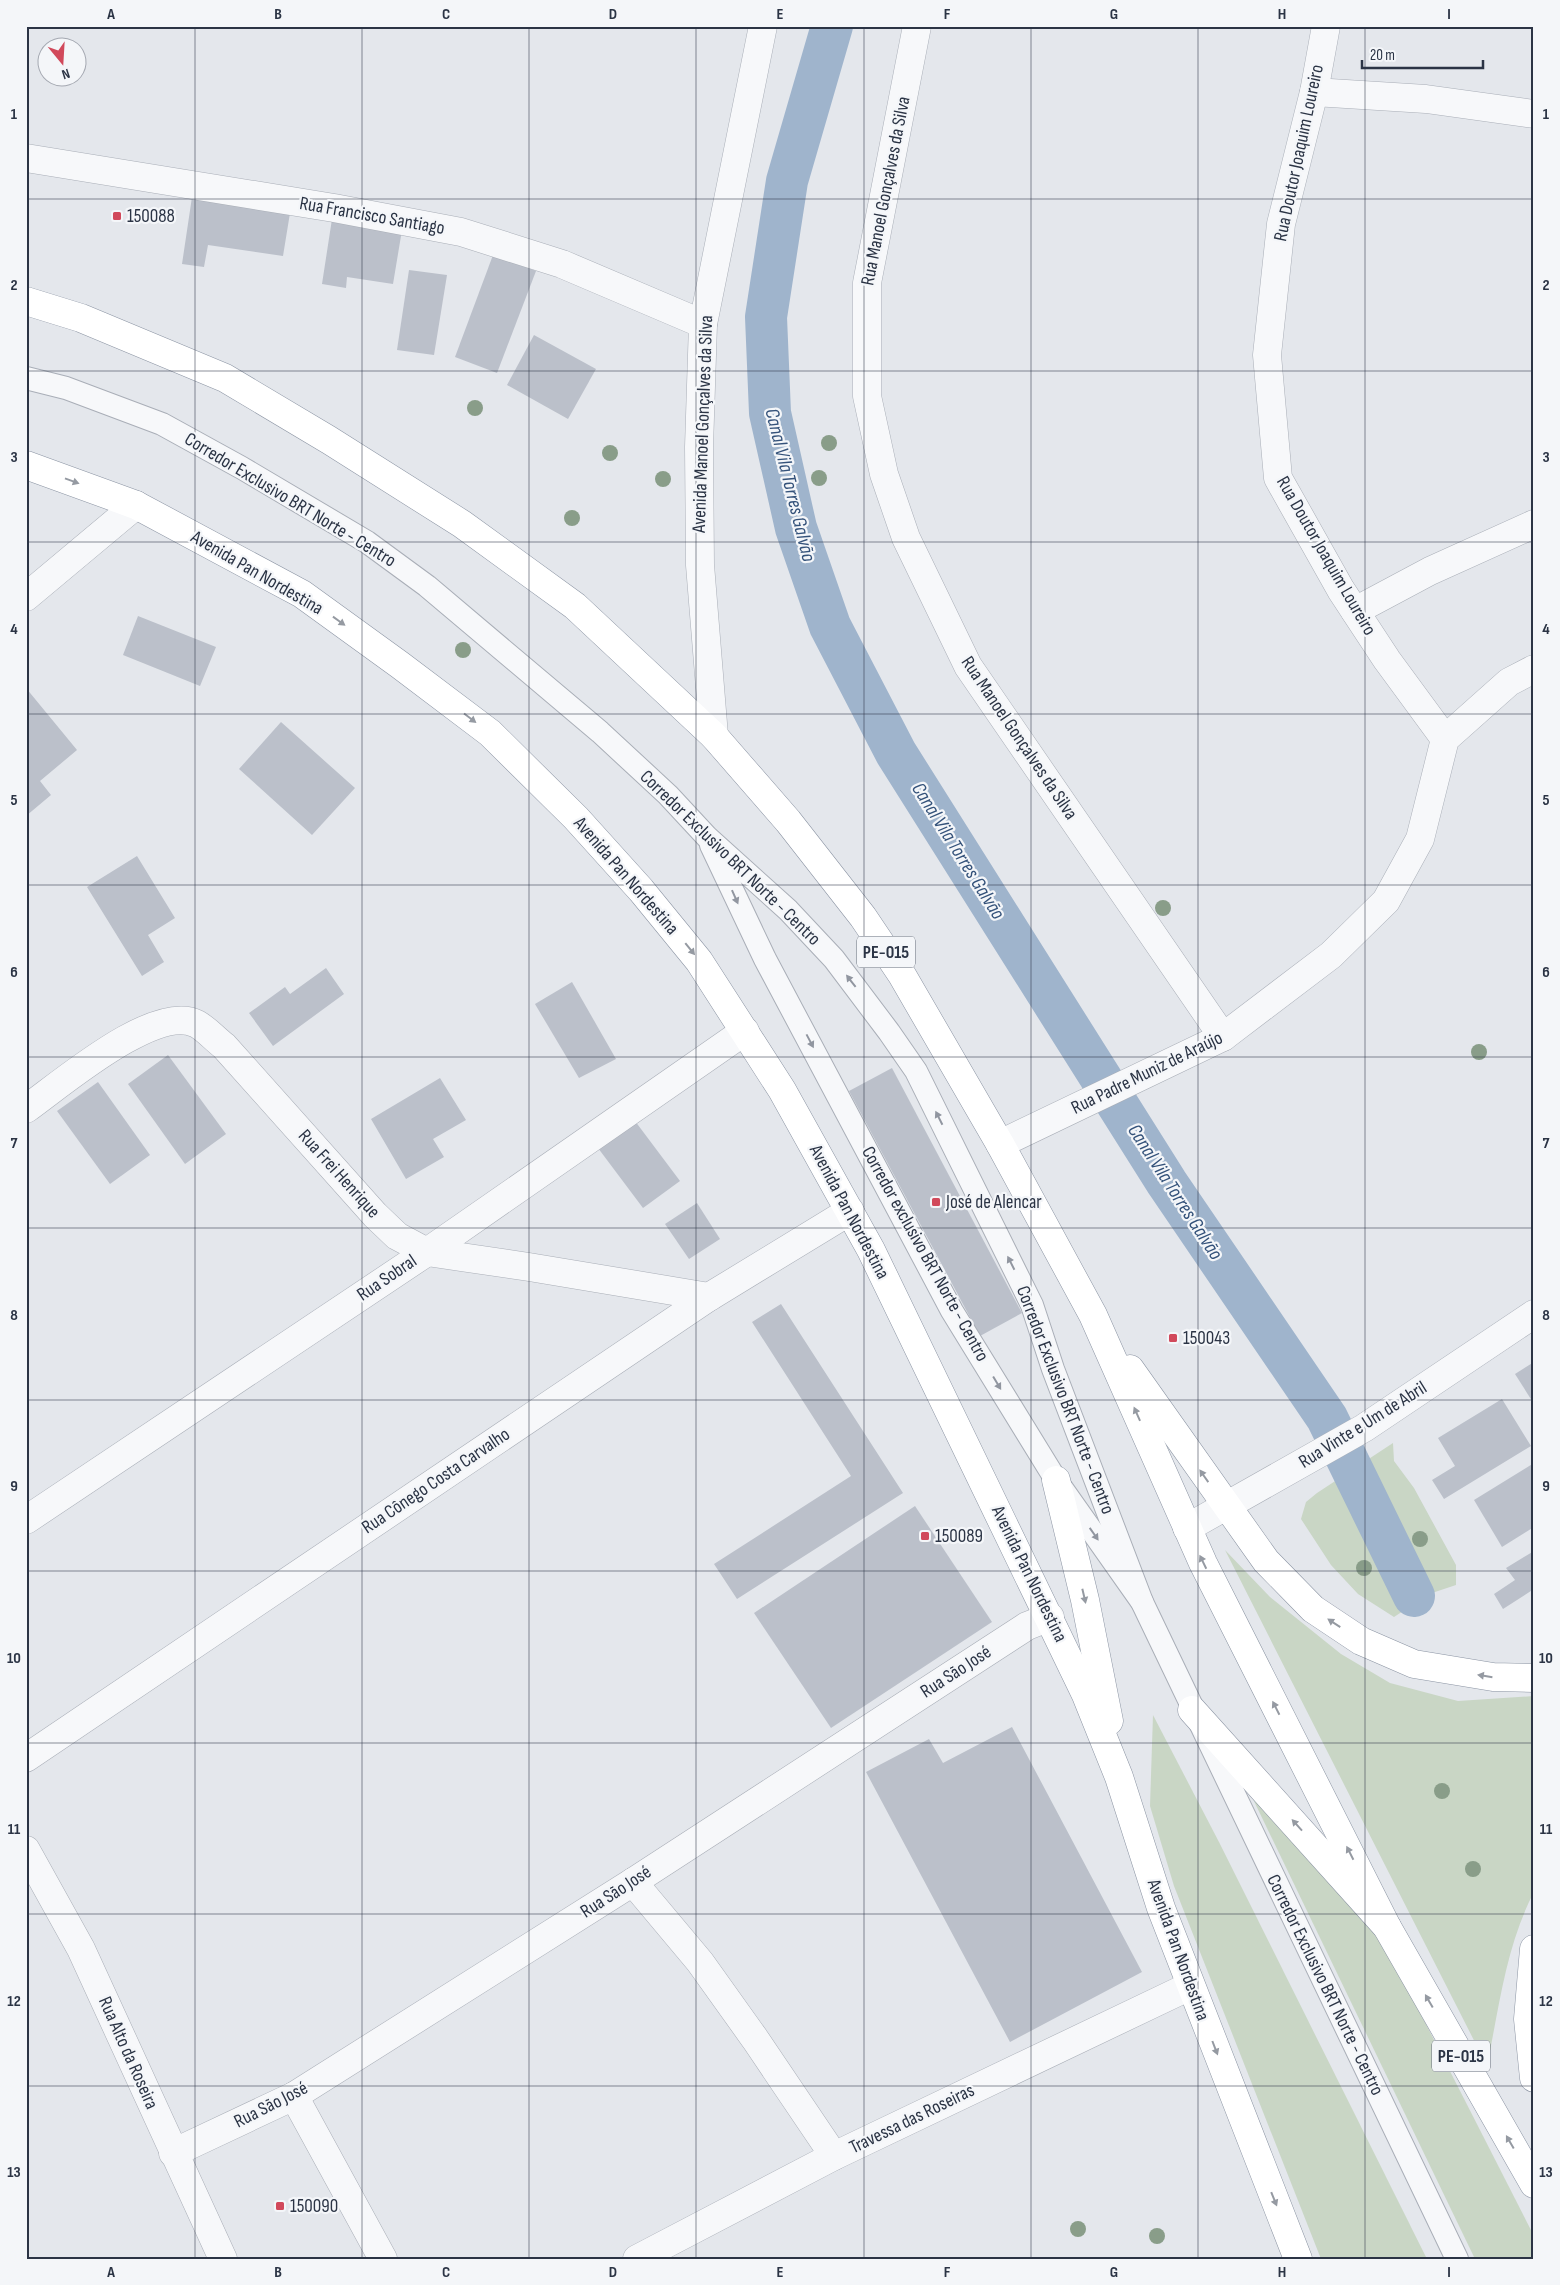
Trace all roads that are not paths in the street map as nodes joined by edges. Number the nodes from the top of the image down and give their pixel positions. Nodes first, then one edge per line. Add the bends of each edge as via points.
1 (763, 26) edge
2 (917, 26) edge
3 (1326, 26) edge
4 (1314, 92) junction
5 (1534, 114) edge
6 (26, 158) edge
7 (26, 302) edge
8 (703, 324) junction
9 (26, 378) edge
10 (26, 465) edge
11 (136, 504) junction
12 (1534, 524) edge
13 (26, 597) edge
14 (1356, 611) junction
15 (1534, 669) edge
16 (714, 736) junction
17 (1446, 739) junction
18 (707, 837) junction
19 (745, 1032) junction
20 (1223, 1037) junction
21 (26, 1109) edge
22 (1000, 1144) junction
23 (850, 1211) junction
24 (427, 1252) junction
25 (710, 1297) junction
26 (1534, 1314) edge
27 (1093, 1315) junction
28 (1056, 1480) junction
29 (1225, 1507) junction
30 (26, 1520) edge
31 (1187, 1528) junction
32 (1142, 1602) junction
33 (1050, 1617) junction
34 (1534, 1678) edge
35 (1192, 1710) junction
36 (26, 1758) edge
37 (1119, 1777) junction
38 (26, 1850) edge
39 (632, 1882) junction
40 (1387, 1927) junction
41 (1534, 1949) edge
42 (1190, 1986) junction
43 (1534, 2078) edge
44 (294, 2096) junction
45 (173, 2153) junction
46 (834, 2156) junction
47 (1534, 2184) edge
48 (223, 2259) edge
49 (383, 2259) edge
50 (637, 2259) edge
51 (1298, 2259) edge
52 (1457, 2259) edge

1 - 8 street, Avenida Manoel Gonçalves da Silva
2 - 20 street, Rua Manoel Gonçalves da Silva via 867,283 867,396 884,474 906,538 968,666
3 - 4 street, Rua Doutor Joaquim Loureiro
4 - 5 street via 1426,99
4 - 14 street, Rua Doutor Joaquim Loureiro via 1281,224 1266,355 1278,478
6 - 8 street, Rua Francisco Santiago via 461,232 562,264
7 - 16 highway, PE-015 via 81,318 225,378 330,440 462,524 575,606
8 - 16 street, Avenida Manoel Gonçalves da Silva via 700,565
9 - 18 lane, Corredor Exclusivo BRT Norte - Centro via 66,388 162,424 367,542 427,586 600,732 668,795
10 -> 11 highway, Avenida Pan Nordestina
11 - 13 street
11 -> 19 highway, Avenida Pan Nordestina via 302,594 490,733 576,818 641,890 700,961
12 - 14 street via 1430,571
14 - 17 street, Rua Doutor Joaquim Loureiro via 1387,660
15 - 17 street via 1509,682
16 - 22 highway, PE-015 via 788,821 864,917
17 - 20 street, Rua Padre Muniz de Araújo via 1420,839 1386,901 1331,955
18 -> 28 lane, Corredor exclusivo BRT Norte - Centro via 765,958 952,1311
32 -> 18 lane, Corredor Exclusivo BRT Norte - Centro via 1032,1305 916,1071 834,959 788,910
19 - 23 highway, Avenida Pan Nordestina via 782,1090
19 - 24 street, Rua Sobral
20 - 22 street, Rua Padre Muniz de Araújo
21 - 24 street, Rua Frei Henrique via 128,1036 170,1020 196,1023 224,1046 375,1214 398,1236
22 - 27 highway, PE-015
23 - 25 street, Rua Cônego Costa Carvalho
23 - 33 highway, Avenida Pan Nordestina
24 - 25 street, Rua Frei Henrique
24 - 30 street, Rua Sobral
25 - 36 street, Rua Cônego Costa Carvalho
26 - 29 street, Rua Vinte e Um de Abril via 1364,1428
29 -> 27 highway
31 -> 27 highway, PE-015
28 -> 32 lane, Corredor exclusivo BRT Norte - Centro
28 -> 37 highway via 1104,1687
29 - 31 street, Rua Vinte e Um de Abril
34 -> 29 highway via 1494,1677 1414,1664 1361,1641 1313,1609 1266,1562
40 -> 31 highway, PE-015
32 - 35 lane, Corredor exclusivo BRT Norte - Centro
33 - 37 highway, Avenida Pan Nordestina via 1086,1694
33 - 39 street, Rua São José via 1027,1626
40 -> 35 highway
35 - 52 lane, Corredor Exclusivo BRT Norte - Centro
37 - 42 highway, Avenida Pan Nordestina
38 - 45 street, Rua Alto da Roseira via 81,1949
39 - 44 street, Rua São José
39 - 46 street via 706,1970
47 -> 40 highway, PE-015
41 - 43 highway via 1528,2019
42 - 46 street, Travessa das Roseiras
42 -> 51 highway, Avenida Pan Nordestina
44 - 45 street, Rua São José
44 - 49 street
45 - 48 street, Rua Alto da Roseira
46 - 50 street, Travessa das Roseiras

